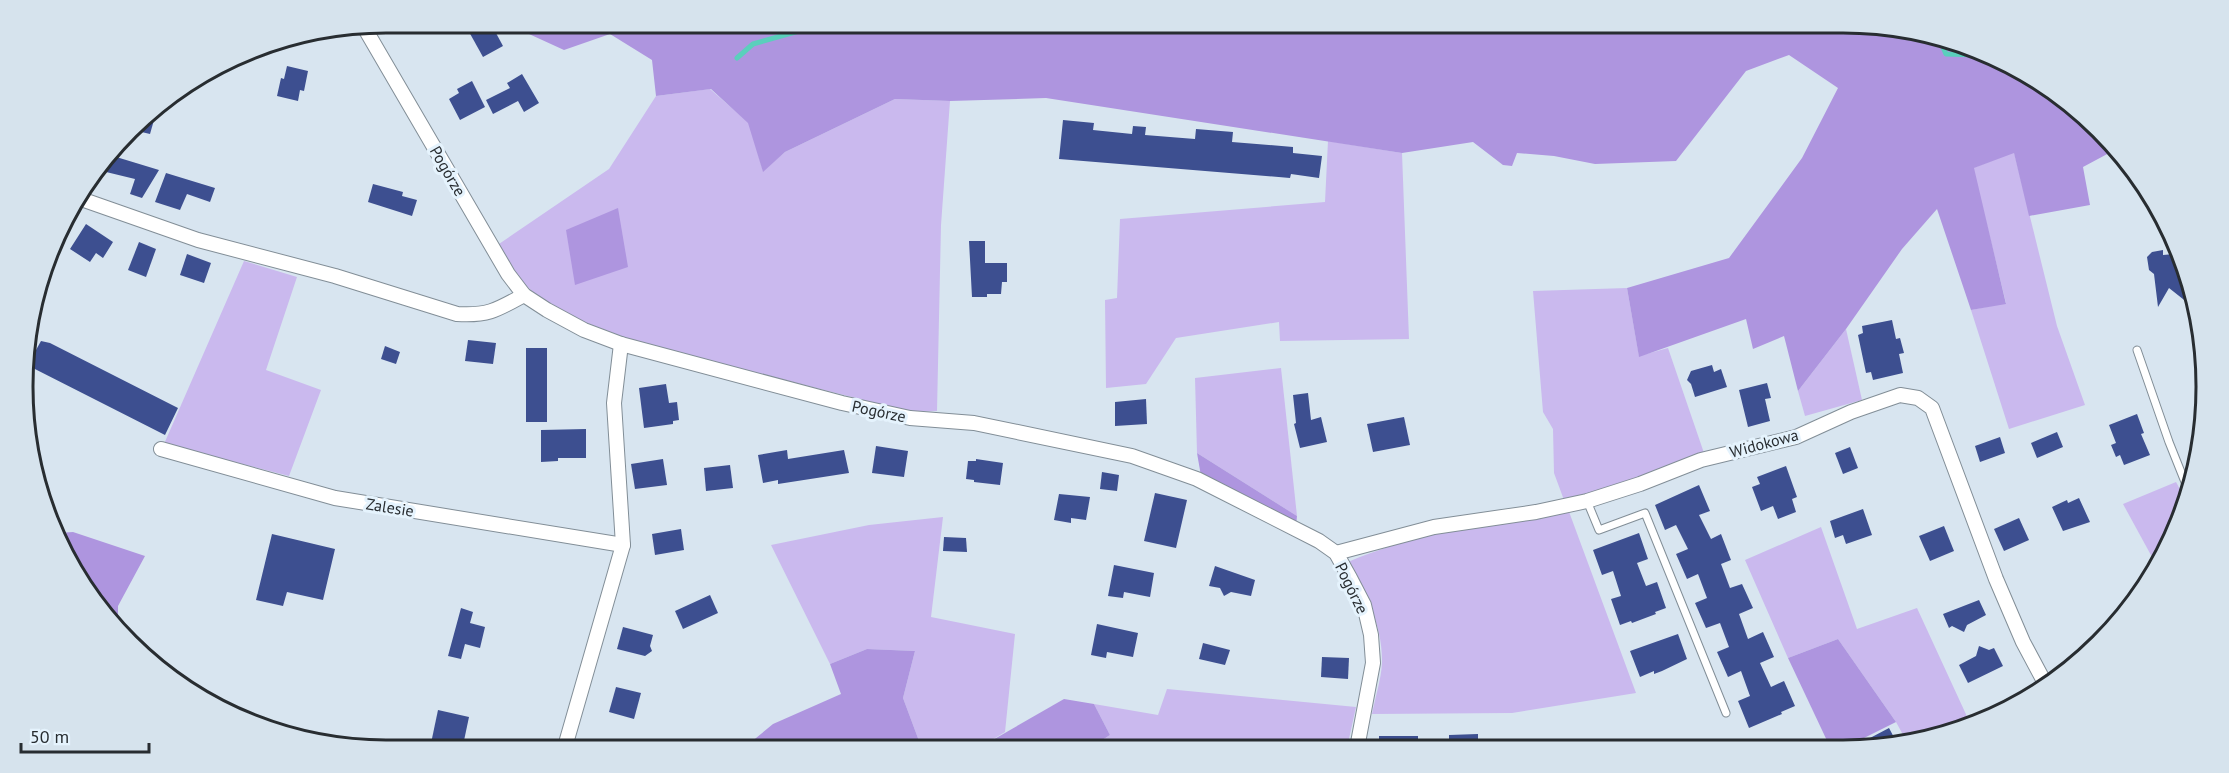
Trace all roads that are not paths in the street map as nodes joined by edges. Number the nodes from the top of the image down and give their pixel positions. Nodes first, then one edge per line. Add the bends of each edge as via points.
1 (368, 34) edge
2 (86, 201) edge
3 (524, 295) junction
4 (621, 344) junction
5 (2137, 350) dead end
6 (161, 449) dead end
7 (2184, 479) edge
8 (1587, 501) junction
9 (623, 545) junction
10 (1336, 554) junction
11 (2042, 678) edge
12 (1726, 713) dead end
13 (567, 740) edge
14 (1359, 740) edge

1 - 3 street, Pogórze
2 - 3 street via 198,240 335,276 457,314 495,311
3 - 4 street, Pogórze via 584,330
4 - 9 street via 614,403
4 - 10 street, Pogórze via 910,418 974,423 1132,456 1166,466 1229,494 1320,541
5 - 7 lane
6 - 9 street, Zalesie via 334,498
8 - 10 street, Widokowa via 1434,527
8 - 11 street, Widokowa via 1701,460 1796,437 1851,412 1900,396 1918,398 1932,408 1945,437 1996,579
8 - 12 lane via 1599,530 1645,513
9 - 13 street
10 - 14 street, Pogórze via 1364,605 1371,635 1373,663

